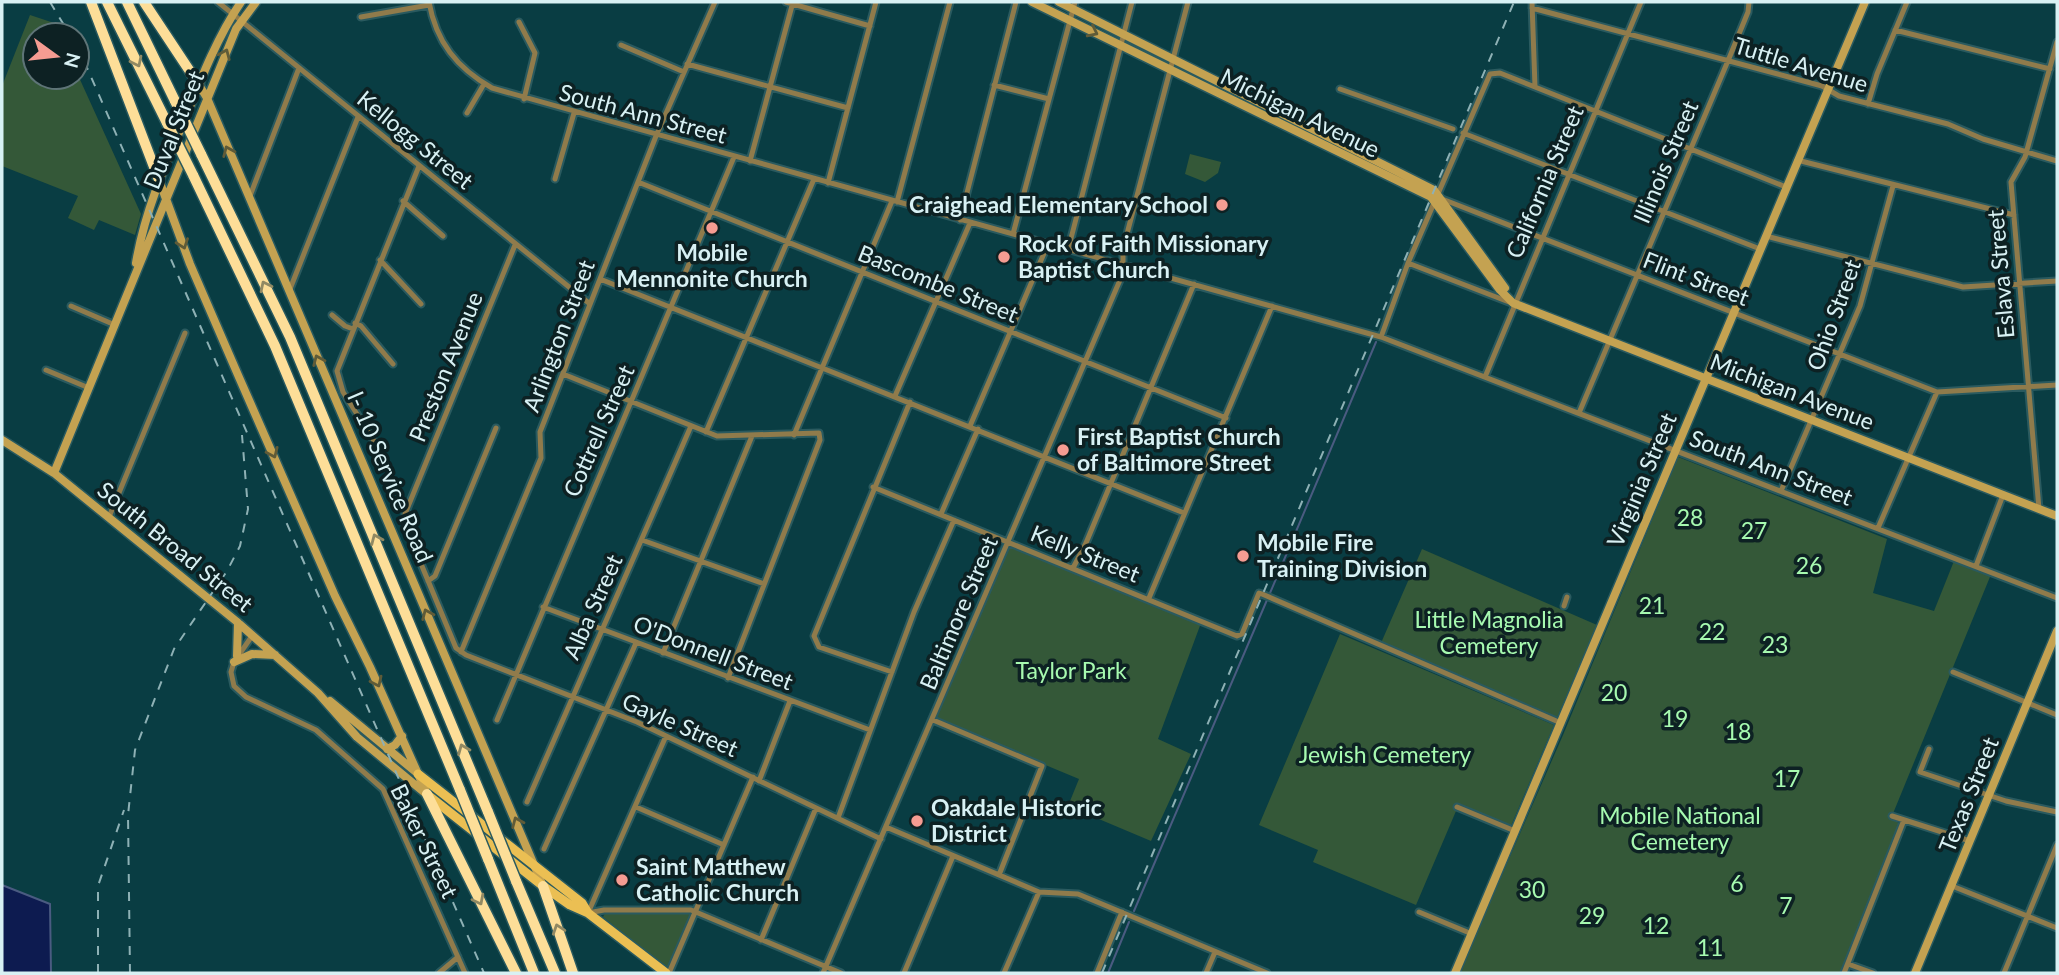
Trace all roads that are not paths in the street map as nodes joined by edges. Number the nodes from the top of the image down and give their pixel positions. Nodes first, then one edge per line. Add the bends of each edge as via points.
1 (91, 2) edge
2 (107, 2) edge
3 (127, 2) edge
4 (144, 2) edge
5 (218, 2) edge
6 (241, 2) edge
7 (256, 2) edge
8 (715, 2) edge
9 (791, 2) edge
10 (876, 2) edge
11 (950, 2) edge
12 (1016, 2) edge
13 (1032, 2) edge
14 (1059, 2) edge
15 (1132, 2) edge
16 (1188, 2) edge
17 (1642, 2) edge
18 (1749, 2) edge
19 (1865, 2) edge
20 (1907, 2) edge
21 (429, 3) edge
22 (1074, 5) edge
23 (1532, 5) edge
24 (233, 15) junction
25 (361, 16) dead end
26 (1070, 21) junction
27 (242, 22) junction
28 (519, 22) dead end
29 (870, 26) junction
30 (1895, 30) junction
31 (1123, 34) junction
32 (1627, 34) junction
33 (2057, 43) edge
34 (621, 45) dead end
35 (1121, 45) junction
36 (1174, 59) junction
37 (1728, 61) junction
38 (687, 64) junction
39 (299, 68) junction
40 (2050, 69) junction
41 (1171, 70) junction
42 (684, 72) junction
43 (484, 84) junction
44 (994, 85) junction
45 (199, 86) junction
46 (770, 87) junction
47 (1535, 87) junction
48 (1340, 89) dead end
49 (1828, 90) junction
50 (207, 98) junction
51 (524, 99) junction
52 (1049, 99) junction
53 (1868, 104) junction
54 (848, 108) junction
55 (1594, 110) junction
56 (467, 113) dead end
57 (573, 113) junction
58 (358, 117) junction
59 (1453, 129) dead end
60 (1463, 133) junction
61 (656, 136) junction
62 (1691, 148) junction
63 (2027, 150) junction
64 (734, 157) junction
65 (1797, 160) junction
66 (2057, 161) edge
67 (750, 162) junction
68 (419, 166) junction
69 (1567, 174) junction
70 (555, 178) dead end
71 (814, 179) junction
72 (159, 180) junction
73 (638, 182) junction
74 (828, 183) junction
75 (1893, 186) junction
76 (1786, 187) junction
77 (1438, 198) junction
78 (166, 199) junction
79 (249, 199) junction
80 (403, 201) junction
81 (895, 202) junction
82 (1664, 211) junction
83 (712, 212) junction
84 (2014, 215) junction
85 (960, 220) junction
86 (970, 223) junction
87 (1013, 234) junction
88 (443, 236) dead end
89 (1766, 236) junction
90 (1541, 237) junction
91 (787, 242) junction
92 (1048, 244) junction
93 (515, 245) junction
94 (1760, 249) junction
95 (1068, 250) junction
96 (380, 260) junction
97 (1872, 262) junction
98 (1408, 263) junction
99 (1124, 265) junction
100 (862, 272) junction
101 (1638, 274) junction
102 (134, 276) junction
103 (600, 279) junction
104 (2057, 281) edge
105 (1493, 282) junction
106 (1194, 284) junction
107 (2020, 284) junction
108 (289, 292) junction
109 (1485, 292) junction
110 (936, 302) junction
111 (1513, 303) junction
112 (421, 304) dead end
113 (590, 304) junction
114 (71, 306) dead end
115 (1272, 306) junction
116 (671, 308) junction
117 (1734, 312) junction
118 (331, 315) dead end
119 (115, 325) junction
120 (354, 326) junction
121 (1011, 332) junction
122 (185, 334) dead end
123 (746, 337) junction
124 (1381, 337) junction
125 (1610, 340) junction
126 (1840, 354) junction
127 (1086, 361) junction
128 (393, 364) dead end
129 (822, 367) junction
130 (46, 370) dead end
131 (563, 374) junction
132 (1485, 377) junction
133 (1706, 379) junction
134 (2057, 385) edge
135 (1150, 387) junction
136 (2028, 387) junction
137 (89, 388) junction
138 (1937, 392) junction
139 (895, 396) junction
140 (631, 402) junction
141 (910, 402) junction
142 (1580, 413) junction
143 (1226, 418) junction
144 (1811, 421) junction
145 (691, 426) junction
146 (970, 426) junction
147 (496, 428) dead end
148 (978, 429) junction
149 (706, 432) junction
150 (794, 435) junction
151 (752, 436) junction
152 (2, 440) edge
153 (374, 441) dead end
154 (1675, 451) junction
155 (1044, 456) junction
156 (1908, 457) junction
157 (54, 473) junction
158 (1110, 482) junction
159 (873, 487) junction
160 (1781, 491) junction
161 (2003, 495) junction
162 (2039, 510) junction
163 (1184, 513) junction
164 (941, 514) junction
165 (2057, 516) edge
166 (109, 517) junction
167 (954, 520) junction
168 (1878, 528) junction
169 (642, 540) junction
170 (1008, 542) junction
171 (701, 561) junction
172 (1976, 566) junction
173 (1073, 568) junction
174 (428, 581) junction
175 (764, 584) junction
176 (1567, 597) dead end
177 (1149, 598) junction
178 (2057, 598) edge
179 (1564, 606) dead end
180 (543, 607) junction
181 (238, 623) junction
182 (602, 630) junction
183 (2057, 631) edge
184 (253, 636) junction
185 (636, 643) junction
186 (461, 652) junction
187 (663, 653) junction
188 (276, 656) junction
189 (235, 659) junction
190 (892, 672) junction
191 (1953, 672) dead end
192 (515, 675) junction
193 (728, 678) junction
194 (318, 693) junction
195 (572, 699) junction
196 (790, 701) junction
197 (2027, 702) junction
198 (605, 711) junction
199 (2057, 715) edge
200 (497, 720) dead end
201 (933, 720) junction
202 (1561, 723) junction
203 (870, 730) junction
204 (402, 736) junction
205 (666, 736) junction
206 (387, 749) junction
207 (1929, 749) dead end
208 (418, 774) junction
209 (756, 779) junction
210 (427, 794) junction
211 (1990, 795) junction
212 (527, 802) dead end
213 (636, 807) junction
214 (1457, 807) dead end
215 (816, 808) junction
216 (2057, 812) edge
217 (1892, 816) dead end
218 (838, 818) junction
219 (1904, 820) junction
220 (886, 827) junction
221 (1516, 831) junction
222 (881, 839) junction
223 (1970, 841) junction
224 (724, 845) junction
225 (2057, 845) edge
226 (544, 849) dead end
227 (953, 856) junction
228 (535, 867) junction
229 (999, 875) junction
230 (542, 886) junction
231 (1952, 886) junction
232 (1039, 892) junction
233 (695, 911) junction
234 (1122, 912) junction
235 (1419, 912) dead end
236 (588, 913) junction
237 (2028, 916) junction
238 (2057, 929) edge
239 (1472, 934) junction
240 (761, 940) junction
241 (1215, 951) junction
242 (458, 957) junction
243 (1848, 964) junction
244 (825, 970) edge
245 (439, 973) edge
246 (465, 973) edge
247 (516, 973) edge
248 (534, 973) edge
249 (555, 973) edge
250 (573, 973) edge
251 (668, 973) edge
252 (841, 973) edge
253 (904, 973) edge
254 (1004, 973) edge
255 (1097, 973) edge
256 (1206, 973) edge
257 (1267, 973) edge
258 (1455, 973) edge
259 (1844, 973) edge
260 (1873, 973) edge
261 (1915, 973) edge
262 (2004, 973) edge

1 - 72 highway
2 -> 248 highway, bridge via 275,346
249 -> 3 highway, bridge via 290,337
4 - 45 highway
5 - 24 street, Kellogg Street
6 - 24 main road, Duval Street
7 - 27 main road, Duval Street
8 - 38 street
9 - 29 street
9 - 46 street
10 - 29 street
11 - 81 street
12 - 44 street
13 - 26 main road, Michigan Avenue
14 - 22 main road, Michigan Avenue
15 - 31 street
16 - 36 street, Baltimore Street
17 - 32 street, California Street
18 - 37 street, Illinois Street
19 - 49 main road, Virginia Street
20 - 30 street
21 - 25 street
21 - 43 street, South Ann Street via 437,32 453,59
22 - 26 street
22 - 31 main road, Michigan Avenue
23 - 32 street, Tuttle Avenue
23 - 47 street
24 - 27 street, Kellogg Street
24 - 45 main road, Duval Street
26 -> 35 main road, Michigan Avenue
26 - 52 street
27 - 39 street, Kellogg Street
50 -> 27 main road, Duval Street
28 - 51 street via 535,53
29 - 54 street
30 - 40 street
30 - 53 street
31 - 35 street
31 - 36 main road, Michigan Avenue
32 - 37 street, Tuttle Avenue
32 - 55 street, California Street
33 - 40 street, Eslava Street
34 - 42 street
35 - 41 main road, Michigan Avenue
35 - 95 street
36 - 41 street, Baltimore Street
36 - 77 main road, Michigan Avenue
37 - 49 street, Tuttle Avenue
37 - 62 street, Illinois Street
38 - 42 street, Arlington Street
38 - 46 street
39 - 58 street, Kellogg Street
39 - 79 street
40 - 63 street, Eslava Street
41 - 77 main road, Michigan Avenue
41 - 99 street, Baltimore Street via 1128,230
42 - 61 street, Arlington Street
43 - 51 street, South Ann Street
43 - 56 street
44 - 52 street
44 - 85 street
45 - 50 main road, I- 10 Service Road
45 - 72 main road, Duval Street
46 - 54 street
46 - 67 street
47 - 55 street
47 - 60 street via 1495,73 1486,79
48 - 59 street
49 - 53 street, Tuttle Avenue
49 - 65 main road, Virginia Street
50 - 78 main road, Duval Street
79 -> 50 main road, I- 10 Service Road
51 - 57 street, South Ann Street
52 - 87 street
53 - 63 street, Tuttle Avenue
54 - 74 street
55 - 62 street
55 - 69 street, California Street
57 - 61 street, South Ann Street
57 - 70 street
58 - 68 street, Kellogg Street
58 - 108 street
60 - 69 street
60 - 77 street
61 - 64 street, South Ann Street
61 - 73 street, Arlington Street
62 - 76 street
62 - 82 street, Illinois Street
63 - 66 street, Tuttle Avenue
63 - 84 street, Eslava Street via 2011,182
64 - 67 street, South Ann Street
64 - 83 street, Cottrell Street
65 - 75 street
65 - 76 main road, Virginia Street
67 - 71 street, South Ann Street
68 - 80 street
68 - 93 street, Kellogg Street
69 - 82 street
69 - 90 street, California Street
71 - 74 street, South Ann Street
71 - 91 street
72 - 78 main road
72 - 102 main road, Duval Street
73 - 83 street, Bascombe Street
73 - 103 street, Arlington Street
74 - 81 street, South Ann Street
75 - 84 street
75 - 97 street, Ohio Street
76 - 89 main road, Virginia Street
77 - 90 street, Flint Street
77 - 98 street
77 - 105 main road, Michigan Avenue
77 - 111 main road, Michigan Avenue
78 - 102 main road, Duval Street
78 -> 204 main road via 335,596
79 - 108 main road, I- 10 Service Road
80 - 88 street
80 - 96 street
81 - 85 street, South Ann Street
81 - 100 street
82 - 94 street
82 - 101 street, Illinois Street
83 - 91 street, Bascombe Street
83 - 116 street, Cottrell Street
84 - 107 street, Eslava Street
85 - 86 street, South Ann Street
86 - 87 street, South Ann Street
86 - 110 street
87 - 92 street, South Ann Street
89 - 94 main road, Virginia Street
89 - 97 street
90 - 101 street, Flint Street
90 - 111 street, California Street
91 - 100 street, Bascombe Street
91 - 123 street
92 - 95 street, South Ann Street
92 - 121 street
93 - 113 street, Kellogg Street
93 - 174 street, Preston Avenue via 405,514
94 - 117 main road, Virginia Street
95 - 99 street, South Ann Street
96 - 112 street
96 - 120 street
97 - 107 street via 1963,287
97 - 126 street, Ohio Street
98 - 109 street
98 - 124 street
99 - 106 street, South Ann Street
99 - 127 street, Baltimore Street
100 - 110 street, Bascombe Street
100 - 129 street
101 - 117 street, Flint Street
101 - 125 street, Illinois Street
102 - 119 main road, Duval Street
103 - 113 street, Arlington Street
103 - 116 street
104 - 107 street
105 - 109 street
105 - 111 main road, Michigan Avenue
106 - 115 street, South Ann Street
106 - 135 street
107 - 136 street, Eslava Street
228 -> 108 main road, I- 10 Service Road
109 - 111 street
110 - 121 street, Bascombe Street
110 - 139 street
111 - 125 main road, Michigan Avenue
111 - 132 street, California Street
113 - 131 street, Arlington Street
114 - 119 street
115 - 124 street, South Ann Street
115 - 143 street
116 - 123 street
116 - 140 street, Cottrell Street
117 - 126 street, Flint Street
117 - 133 main road, Virginia Street
118 - 120 street via 345,326
119 - 137 main road, Duval Street
120 - 128 street
120 - 153 street via 338,366 338,378
121 - 127 street, Bascombe Street
121 - 146 street
122 - 166 street
123 - 129 street
123 - 149 street
124 - 132 street, South Ann Street
125 - 133 main road, Michigan Avenue
125 - 142 street, Illinois Street
126 - 138 street, Flint Street
126 - 144 street, Ohio Street
127 - 135 street, Bascombe Street
127 - 155 street, Baltimore Street
129 - 139 street
129 - 150 street
130 - 137 street
131 - 140 street
131 - 186 street, Arlington Street via 540,432 541,458
132 - 142 street, South Ann Street
133 - 144 main road, Michigan Avenue
133 - 154 main road, Virginia Street
134 - 136 street
135 - 143 street, Bascombe Street
135 - 158 street
136 - 138 street
136 - 162 street, Eslava Street
137 - 157 main road, Duval Street
138 - 156 street
139 - 141 street
140 - 145 street
140 - 180 street, Cottrell Street
141 - 146 street
141 - 159 street
142 - 154 street, South Ann Street
143 - 163 street
144 - 156 main road, Michigan Avenue
144 - 160 street, Ohio Street
145 - 149 street
145 - 169 street, Alba Street
146 - 148 street
147 - 174 street via 435,576
148 - 155 street
148 - 164 street
149 - 151 street
150 - 151 street
150 - 175 street via 819,433 820,440
151 - 171 street
152 - 157 main road, South Broad Street
154 - 160 street, South Ann Street
154 - 202 main road, Virginia Street
155 - 158 street
155 - 170 street, Baltimore Street
156 - 161 main road, Michigan Avenue
156 - 168 street
157 - 166 main road, South Broad Street
158 - 163 street
158 - 173 street
159 - 164 street, Kelly Street
159 - 190 street via 814,636 816,644
160 - 168 street, South Ann Street
161 - 162 main road, Michigan Avenue
161 - 172 street
162 - 165 main road, Michigan Avenue
163 - 177 street
164 - 167 street, Kelly Street
166 - 181 main road, South Broad Street
167 - 170 street, Kelly Street
167 - 190 street
168 - 172 street, South Ann Street
169 - 171 street
169 - 182 street, Alba Street
170 - 173 street, Kelly Street
170 - 201 street, Baltimore Street
171 - 175 street
171 - 187 street
172 - 178 street, South Ann Street
173 - 177 street, Kelly Street
174 - 186 street, Preston Avenue
175 - 193 street
176 - 179 street
177 - 202 street, Kelly Street via 1237,636 1242,634 1259,593
180 - 182 street, O'Donnell Street
180 - 192 street, Cottrell Street
181 - 184 main road, South Broad Street
181 - 189 main road
182 - 185 street, O'Donnell Street
182 - 195 street, Alba Street
183 - 197 main road, Texas Street
184 - 188 main road, South Broad Street
184 - 189 street
185 - 187 street, O'Donnell Street
185 - 198 street
186 - 192 street, Gayle Street
187 - 193 street, O'Donnell Street
188 - 189 main road via 252,654
188 - 194 main road, South Broad Street
189 - 242 street, Baker Street via 232,680 238,692 316,730 383,789
190 - 203 street
191 - 197 street
192 - 195 street, Gayle Street
192 - 200 street, Cottrell Street
193 - 196 street, O'Donnell Street
194 - 206 main road, South Broad Street
194 - 210 main road, South Broad Street via 357,737
195 - 198 street, Gayle Street
195 - 212 street, Alba Street
196 - 203 street, O'Donnell Street
196 - 209 street
197 - 199 street
197 - 211 main road, Texas Street
198 - 205 street, Gayle Street
198 - 226 street
201 - 220 street, Baltimore Street
201 - 229 street via 1042,766
202 - 221 main road, Virginia Street
203 - 218 street
204 - 206 main road
204 - 208 main road
205 - 209 street, Gayle Street
205 - 213 street
206 - 208 main road, South Broad Street
207 - 211 street via 1920,772
208 - 210 main road
208 - 228 main road, South Broad Street
209 - 215 street, Gayle Street
209 - 224 street
210 - 230 main road, South Broad Street
210 -> 247 highway
211 - 216 street
211 - 223 main road, Texas Street
213 - 224 street
213 - 236 street
214 - 221 street
215 - 218 street, Gayle Street
215 - 240 street
217 - 219 street
218 - 222 street, Gayle Street
219 - 223 street
219 - 243 street
220 - 222 street, Baltimore Street
220 - 227 street
221 - 239 main road, Virginia Street
222 - 244 street, Baltimore Street
223 - 231 main road, Texas Street
224 - 233 street
225 - 237 street
227 - 229 street
227 - 253 street
228 - 230 main road, I- 10 Service Road
228 - 236 main road, South Broad Street via 582,902
229 - 232 street
230 - 236 main road, South Broad Street
250 -> 230 highway
231 - 237 street
231 - 261 main road, Texas Street
232 - 234 street via 1074,893
232 - 254 street
233 - 236 street
233 - 240 street
233 - 251 street
234 - 241 street
234 - 255 street
235 - 239 street
236 - 251 main road, South Broad Street
237 - 238 street
237 - 262 street
239 - 258 main road, Virginia Street
240 - 244 street
241 - 256 street
241 - 257 street
242 - 245 street
242 - 246 street, Baker Street
243 - 259 street
243 - 260 street
244 - 252 street

